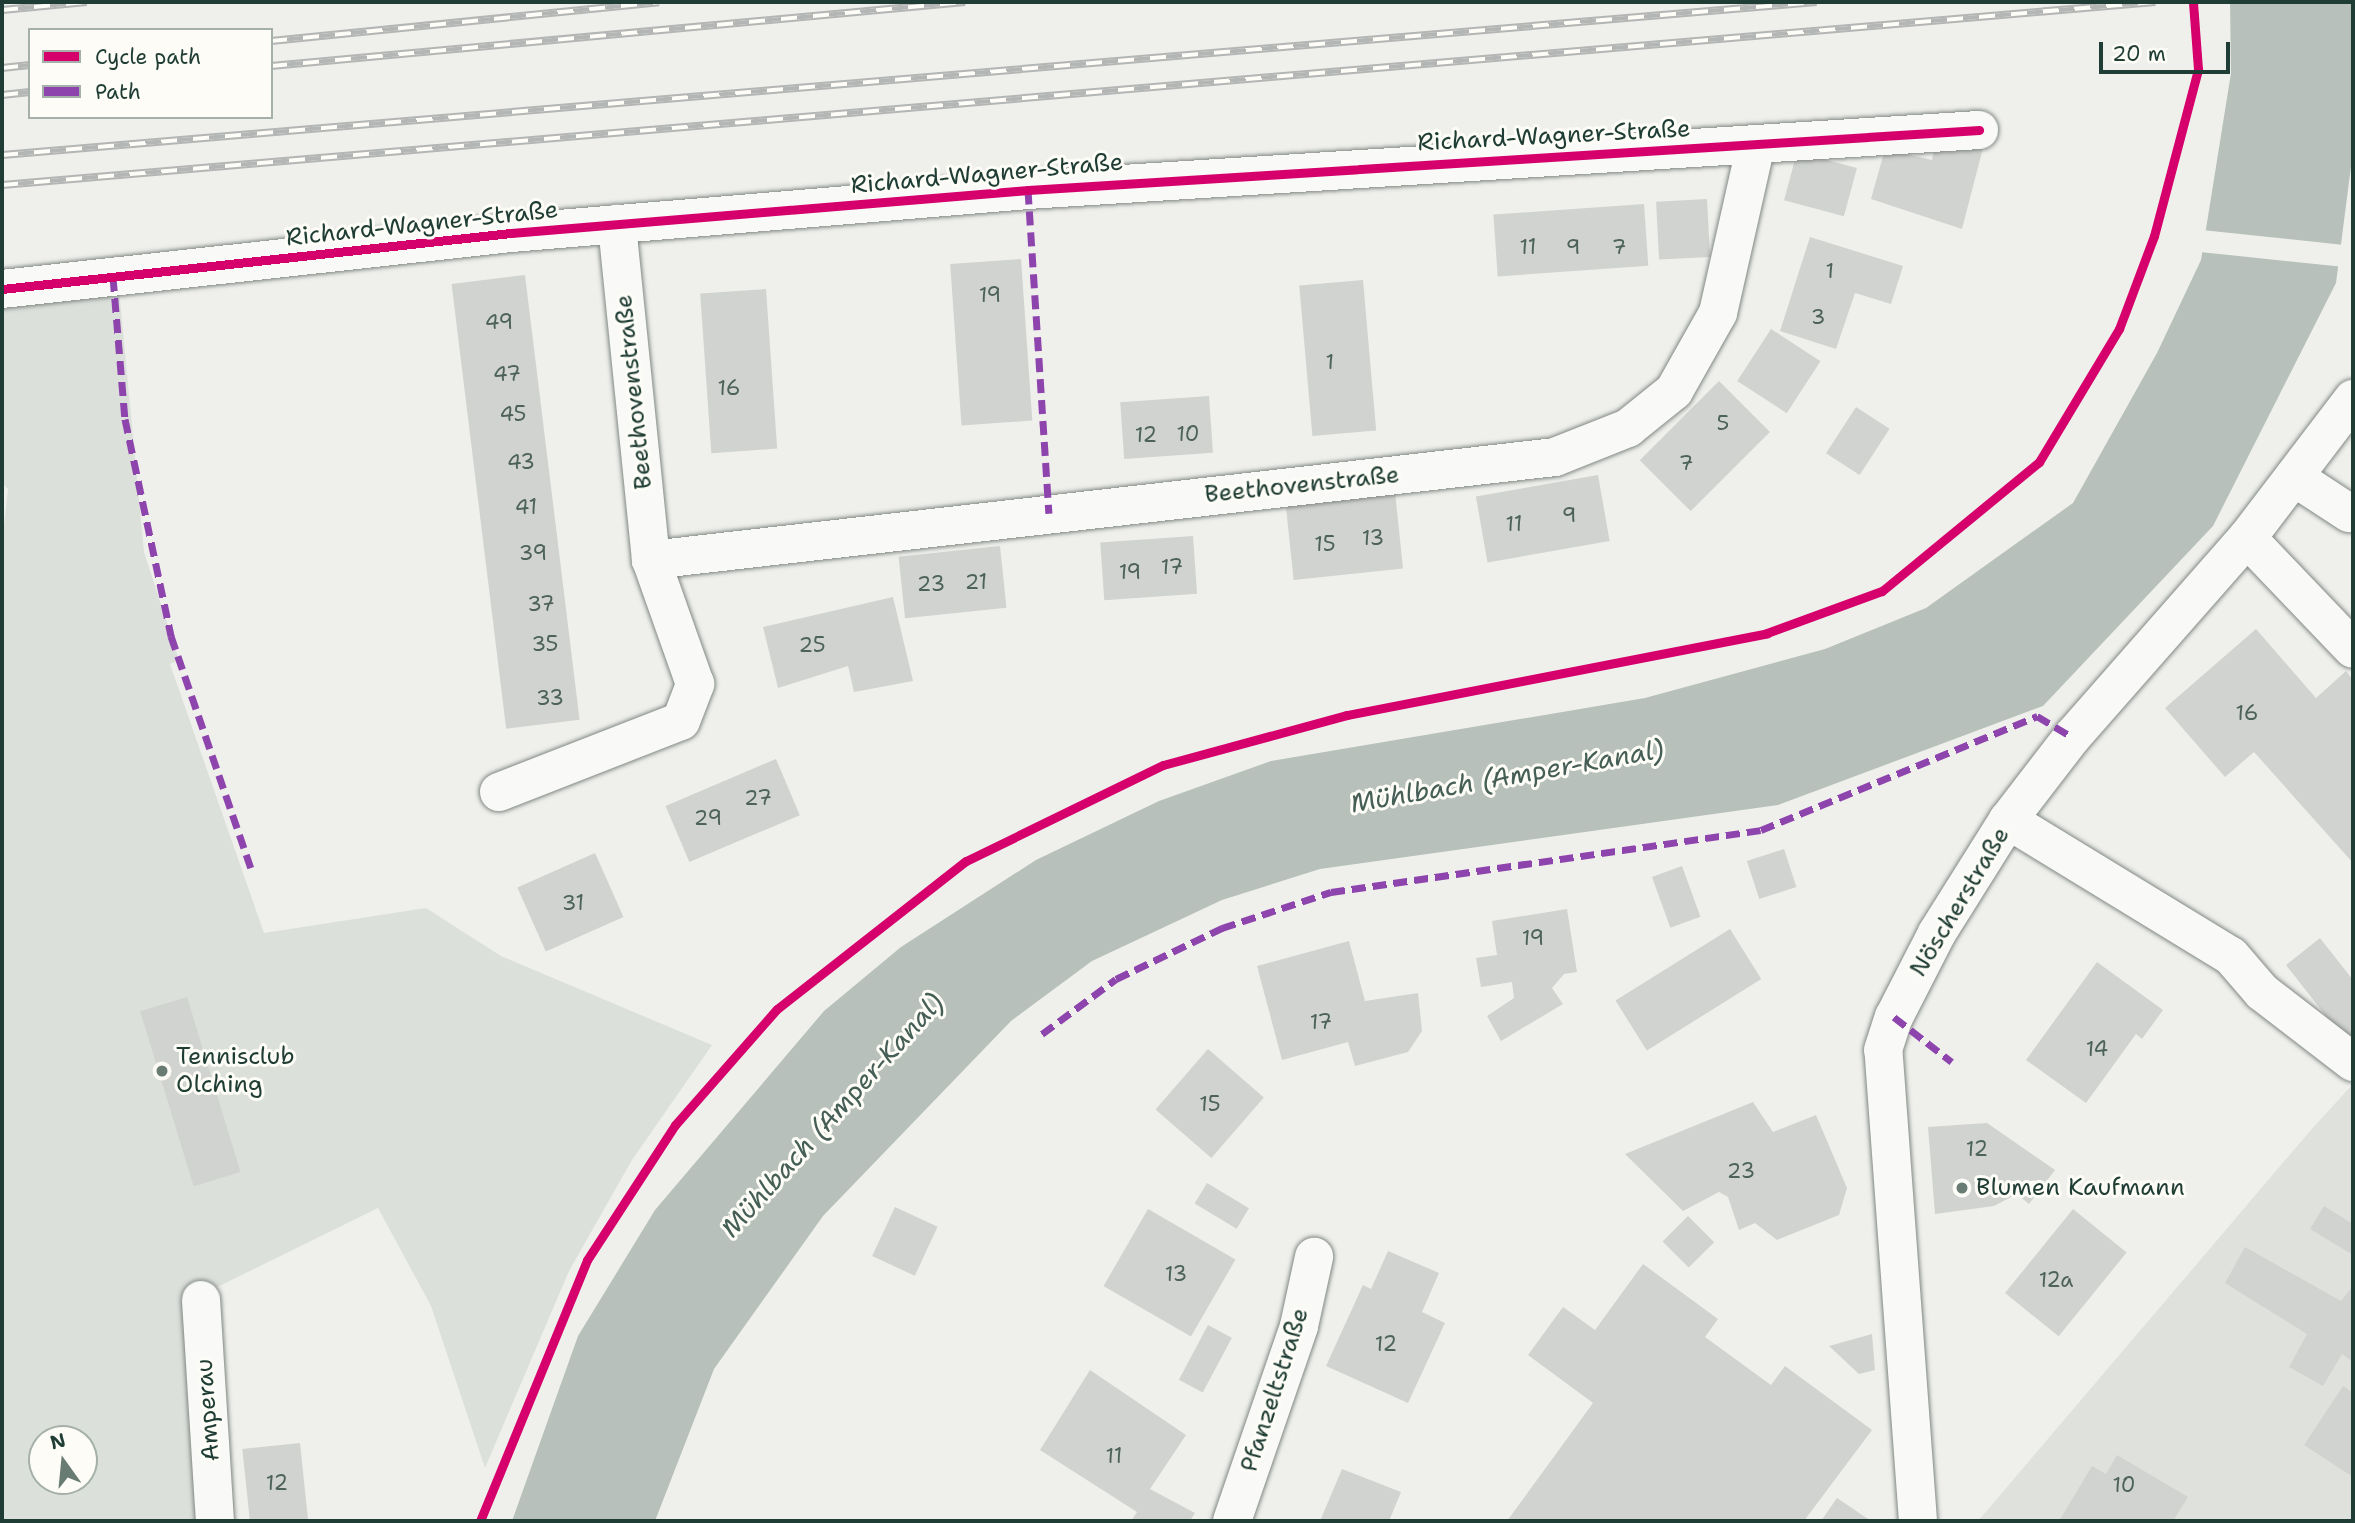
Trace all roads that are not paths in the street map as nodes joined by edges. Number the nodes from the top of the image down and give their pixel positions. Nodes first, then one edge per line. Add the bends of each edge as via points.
1 (1979, 130) dead end
2 (1756, 145) junction
3 (617, 224) junction
4 (2, 289) edge
5 (2353, 399) edge
6 (2294, 477) junction
7 (2349, 513) dead end
8 (2247, 538) junction
9 (651, 560) junction
10 (2353, 649) edge
11 (499, 792) dead end
12 (2008, 820) junction
13 (2353, 1062) edge
14 (1314, 1257) dead end
15 (201, 1300) dead end
16 (215, 1521) edge
17 (1232, 1521) edge
18 (1918, 1521) edge

1 - 2 street, Richard-Wagner-Straße
2 - 3 street, Richard-Wagner-Straße via 1252,172
2 - 9 street, Beethovenstraße via 1718,313 1674,391 1628,428 1555,457
3 - 4 street, Richard-Wagner-Straße
3 - 9 street, Beethovenstraße
5 - 6 street, Nöscherstraße
6 - 7 street
6 - 8 street, Nöscherstraße
8 - 10 street
8 - 12 street, Nöscherstraße via 2072,737
9 - 11 street, Beethovenstraße via 695,684 681,721
12 - 13 street via 2231,956 2262,992
12 - 18 street, Nöscherstraße via 1937,933 1883,1050
14 - 17 street, Pfanzeltstraße via 1299,1326
15 - 16 street, Amperau

